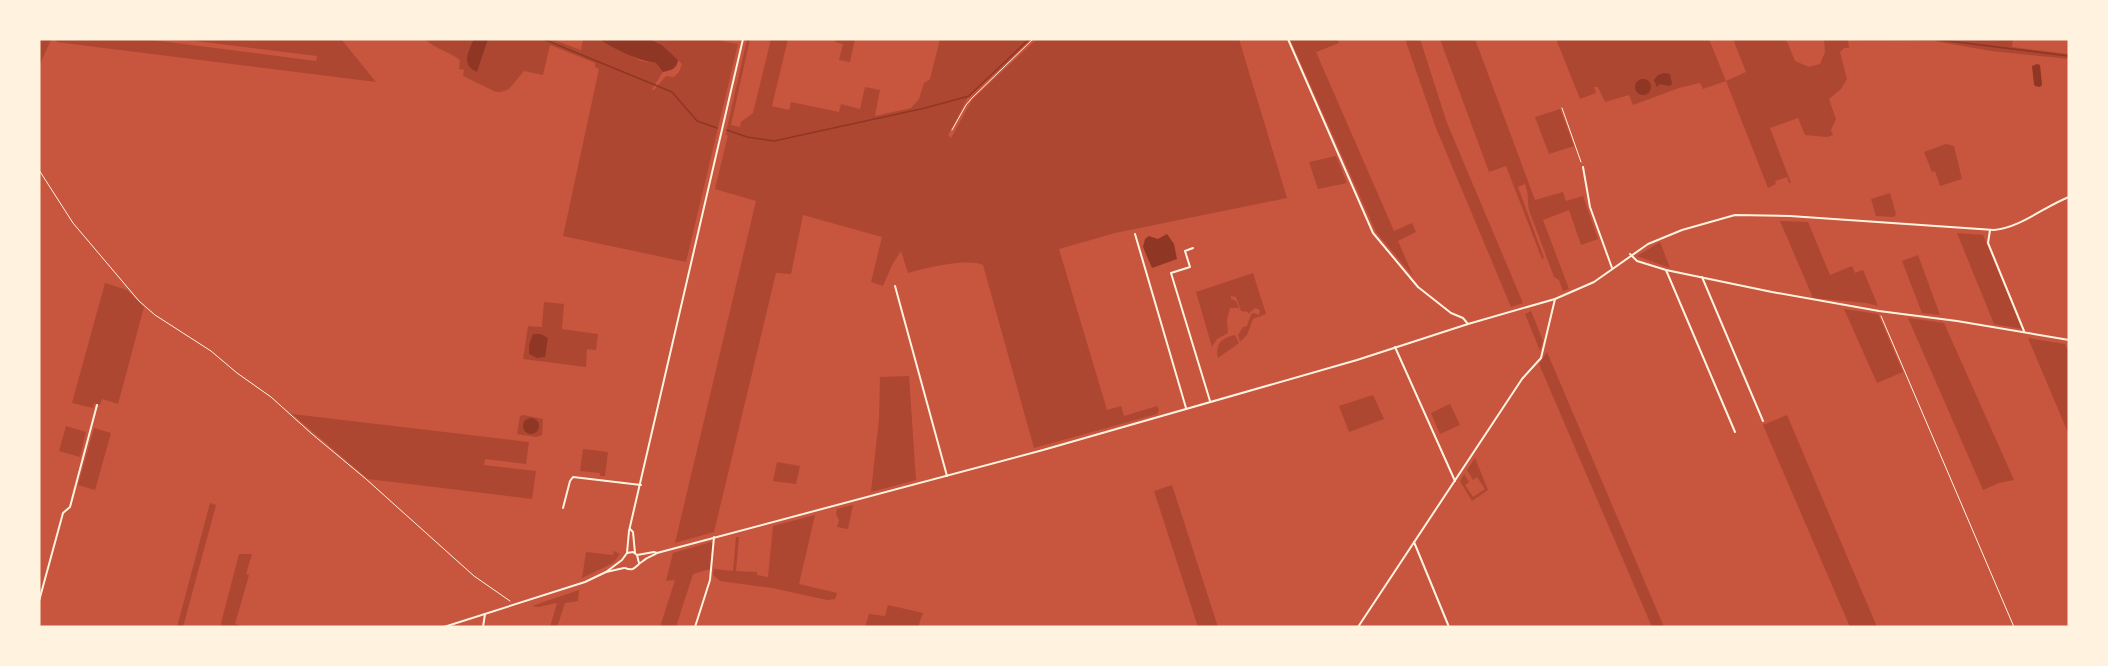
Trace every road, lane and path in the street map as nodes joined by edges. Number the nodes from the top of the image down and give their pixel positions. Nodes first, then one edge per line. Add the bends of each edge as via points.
1 (743, 39) edge
2 (1034, 39) edge
3 (1288, 39) edge
4 (39, 64) edge
5 (39, 73) edge
6 (1562, 108) dead end
7 (952, 130) dead end
8 (1583, 167) joint
9 (39, 170) edge
10 (2069, 197) edge
11 (1990, 230) junction
12 (1135, 234) dead end
13 (1193, 248) dead end
14 (1630, 254) junction
15 (1612, 268) junction
16 (1666, 270) junction
17 (1702, 277) junction
18 (895, 286) dead end
19 (1555, 299) junction
20 (1879, 311) junction
21 (1468, 324) junction
22 (2024, 332) junction
23 (2069, 340) edge
24 (1395, 347) junction
25 (1210, 401) junction
26 (97, 405) dead end
27 (1186, 408) junction
28 (1763, 422) dead end
29 (1735, 432) dead end
30 (946, 476) junction
31 (1455, 481) junction
32 (641, 485) junction
33 (562, 508) dead end
34 (630, 529) junction
35 (714, 537) junction
36 (1414, 542) junction
37 (627, 553) junction
38 (657, 553) junction
39 (636, 554) junction
40 (622, 560) junction
41 (639, 563) junction
42 (625, 568) junction
43 (606, 572) junction
44 (39, 601) edge
45 (513, 605) junction
46 (485, 614) junction
47 (452, 626) edge
48 (444, 627) edge
49 (483, 627) edge
50 (695, 627) edge
51 (1358, 627) edge
52 (1449, 627) edge
53 (2014, 627) edge

1 - 32 street
2 - 7 path via 972,98
3 - 21 street via 1372,233 1418,287
4 - 5 path
6 - 8 path
8 - 15 street via 1590,207
9 - 45 path via 73,223 139,301 271,397 474,576
10 - 11 street via 2014,226
11 - 14 street via 1745,213 1666,235
11 - 22 street via 1988,243
12 - 27 street
13 - 25 street via 1185,251 1190,267 1171,273
14 - 15 street
14 - 16 street via 1638,261
15 - 19 street via 1594,282
16 - 17 street
16 - 29 street
17 - 20 street
17 - 28 street
18 - 30 street
19 - 21 street
19 - 31 street via 1541,358 1522,379
20 - 22 street
20 - 53 path
21 - 24 street
22 - 23 street
24 - 25 street
24 - 31 street
25 - 27 street
26 - 44 street via 70,507 63,513
27 - 30 street
30 - 35 street
31 - 36 street
32 - 33 street via 573,477
32 - 34 street
34 - 37 street
34 - 39 street
35 - 38 street
35 - 50 street via 710,580
36 - 51 street
36 - 52 street
37 - 39 street
37 - 40 street
38 - 39 street
38 - 41 street
39 - 41 street
40 - 42 street
40 - 43 street
41 - 42 street via 632,570
42 - 43 street
43 - 45 street
45 - 46 street
46 - 47 street
46 - 49 street
47 - 48 street

